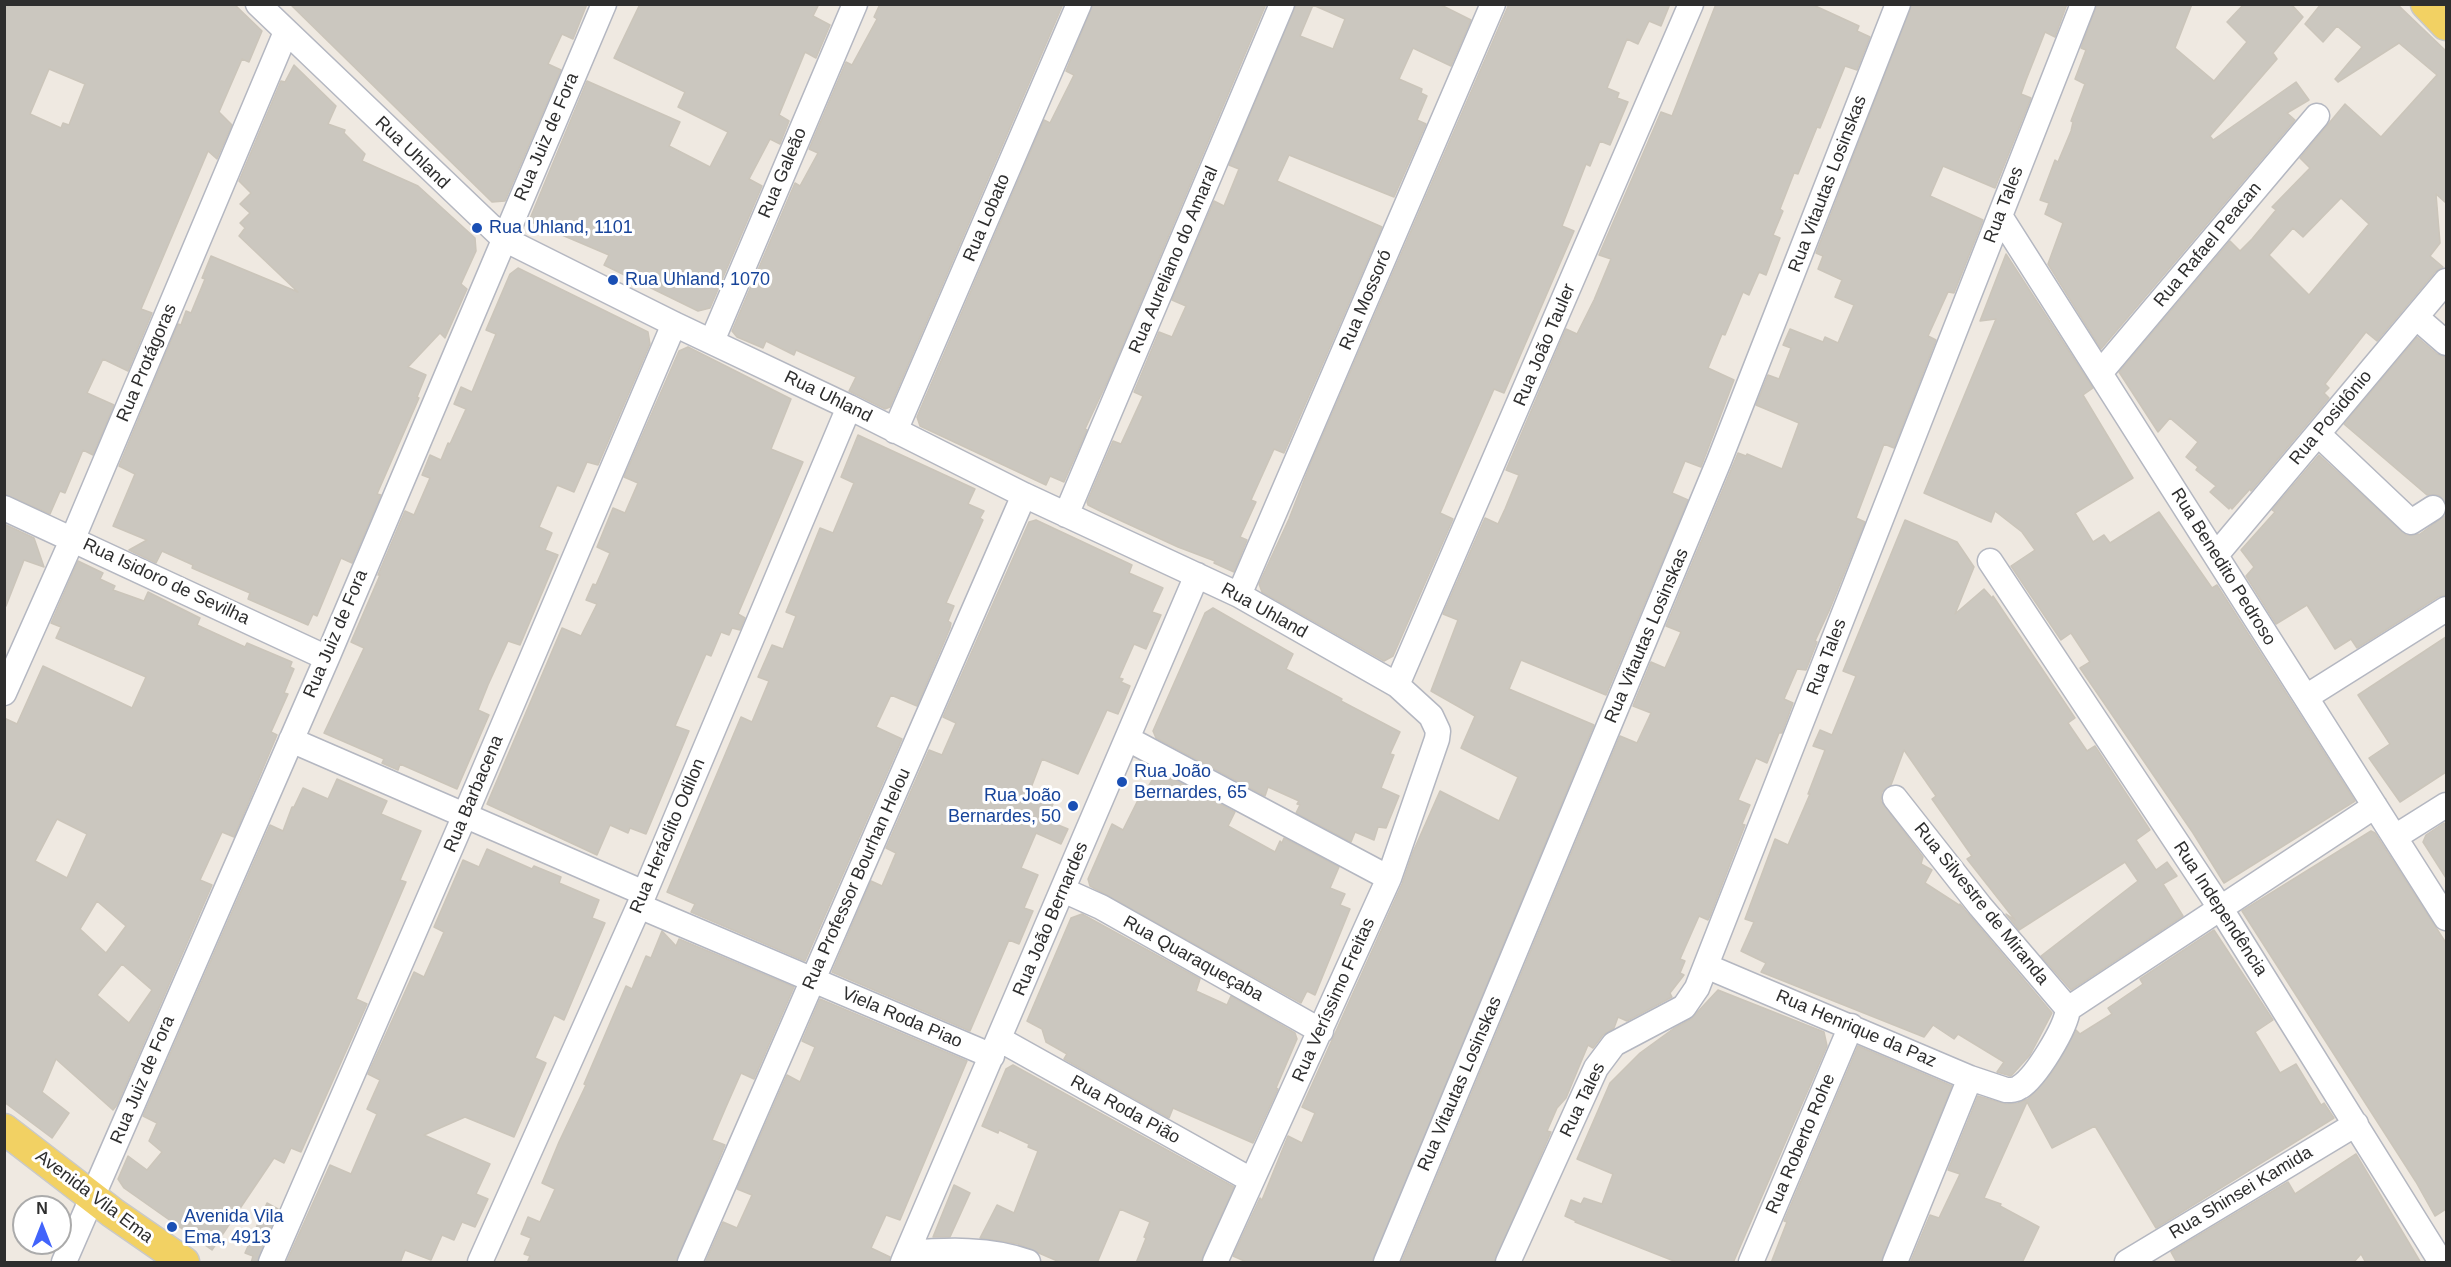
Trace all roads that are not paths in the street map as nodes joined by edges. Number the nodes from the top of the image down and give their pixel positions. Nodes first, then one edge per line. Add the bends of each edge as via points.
1 (258, 4) edge
2 (604, 4) edge
3 (855, 4) edge
4 (1079, 4) edge
5 (1282, 4) edge
6 (1493, 4) edge
7 (1691, 4) edge
8 (1898, 4) edge
9 (2083, 4) edge
10 (2426, 4) edge
11 (2446, 25) edge
12 (286, 32) junction
13 (2317, 116) dead end
14 (2000, 216) junction
15 (504, 239) junction
16 (2446, 281) edge
17 (2416, 317) junction
18 (674, 324) junction
19 (711, 341) junction
20 (2446, 343) edge
21 (2100, 373) junction
22 (849, 407) junction
23 (896, 431) junction
24 (2318, 434) junction
25 (1024, 495) junction
26 (4, 508) edge
27 (2433, 508) dead end
28 (1066, 515) junction
29 (73, 538) junction
30 (2216, 555) junction
31 (1990, 561) dead end
32 (1197, 574) junction
33 (1239, 596) junction
34 (2446, 609) edge
35 (327, 658) junction
36 (1397, 685) junction
37 (4, 693) edge
38 (2306, 697) junction
39 (1438, 731) joint
40 (1128, 739) junction
41 (291, 740) junction
42 (1895, 798) dead end
43 (2446, 805) edge
44 (2375, 806) junction
45 (465, 815) junction
46 (2395, 837) junction
47 (1389, 878) junction
48 (1063, 890) junction
49 (641, 899) junction
50 (2221, 909) junction
51 (2446, 918) edge
52 (1707, 966) junction
53 (813, 980) junction
54 (2068, 1010) junction
55 (1851, 1026) junction
56 (1321, 1031) junction
57 (995, 1048) junction
58 (1970, 1078) junction
59 (2356, 1124) junction
60 (4, 1129) edge
61 (1251, 1180) junction
62 (92, 1198) junction
63 (905, 1258) edge
64 (64, 1263) edge
65 (184, 1263) edge
66 (271, 1263) edge
67 (480, 1263) edge
68 (690, 1263) edge
69 (1028, 1263) edge
70 (1215, 1263) edge
71 (1386, 1263) edge
72 (1508, 1263) edge
73 (1751, 1263) edge
74 (1895, 1263) edge
75 (2127, 1263) edge
76 (2441, 1263) edge

1 - 12 street, Rua Uhland
2 - 15 street, Rua Juiz de Fora
3 - 19 street, Rua Galeão
4 - 23 street, Rua Lobato
5 - 28 street, Rua Aureliano do Amaral
6 - 33 street, Rua Mossoró
7 - 36 street, Rua João Tauler
8 - 71 street, Rua Vitautas Losinskas via 1719,461
9 - 14 street, Rua Tales
10 - 11 main road
12 - 15 street, Rua Uhland
12 - 29 street, Rua Protágoras
13 - 21 street, Rua Rafael Peacan
14 - 21 street, Rua Benedito Pedroso
14 - 52 street, Rua Tales
15 - 18 street, Rua Uhland
15 - 35 street, Rua Juiz de Fora
16 - 17 street, Rua Posidônio
17 - 20 street
17 - 24 street, Rua Posidônio
18 - 19 street, Rua Uhland
18 - 45 street, Rua Barbacena
19 - 22 street, Rua Uhland
21 - 30 street, Rua Benedito Pedroso
22 - 23 street, Rua Uhland
22 - 49 street, Rua Heráclito Odilon
23 - 25 street, Rua Uhland
24 - 27 street via 2411,522
24 - 30 street, Rua Posidônio
25 - 28 street, Rua Uhland
25 - 53 street, Rua Professor Bourhan Helou
26 - 29 street, Rua Isidoro de Sevilha
28 - 32 street, Rua Uhland
29 - 35 street, Rua Isidoro de Sevilha
29 - 37 street, Rua Protágoras
30 - 38 street, Rua Benedito Pedroso
31 - 50 street, Rua Independência
32 - 33 street, Rua Uhland
32 - 40 street, Rua João Bernardes
33 - 36 street, Rua Uhland
34 - 38 street
35 - 41 street, Rua Juiz de Fora
36 - 39 street, Rua Uhland via 1431,716
38 - 44 street, Rua Benedito Pedroso
39 - 47 street, Rua Veríssimo Freitas
40 - 47 street
40 - 48 street, Rua João Bernardes
41 - 45 street, Viela Roda Piao
41 - 62 street, Rua Juiz de Fora
42 - 54 street, Rua Silvestre de Miranda
43 - 46 street
44 - 46 street, Rua Benedito Pedroso
44 - 50 street
45 - 49 street, Viela Roda Piao
45 - 66 street, Rua Barbacena
46 - 51 street, Rua Benedito Pedroso
47 - 56 street, Rua Veríssimo Freitas
48 - 56 street, Rua Quaraqueçaba via 1101,907
48 - 57 street, Rua João Bernardes
49 - 53 street, Viela Roda Piao
49 - 67 street, Rua Heráclito Odilon
50 - 54 street
50 - 59 street, Rua Independência
52 - 55 street, Rua Henrique da Paz
52 - 72 street, Rua Tales via 1698,988 1684,1006 1614,1044 1596,1068
53 - 57 street, Viela Roda Piao
53 - 68 street, Rua Professor Bourhan Helou
54 - 58 street, Rua Henrique da Paz via 2065,1023 2044,1058 2022,1086 2006,1090
55 - 58 street, Rua Henrique da Paz
55 - 73 street, Rua Roberto Rohe
56 - 61 street, Rua Veríssimo Freitas
57 - 61 street, Rua Roda Pião
57 - 63 street, Rua João Bernardes
58 - 74 street
59 - 75 street, Rua Shinsei Kamida
59 - 76 street, Rua Independência
60 - 62 main road, Avenida Vila Ema
61 - 70 street, Rua Veríssimo Freitas
62 - 64 street, Rua Juiz de Fora
62 - 65 main road, Avenida Vila Ema
63 - 69 street via 939,1251 998,1255

